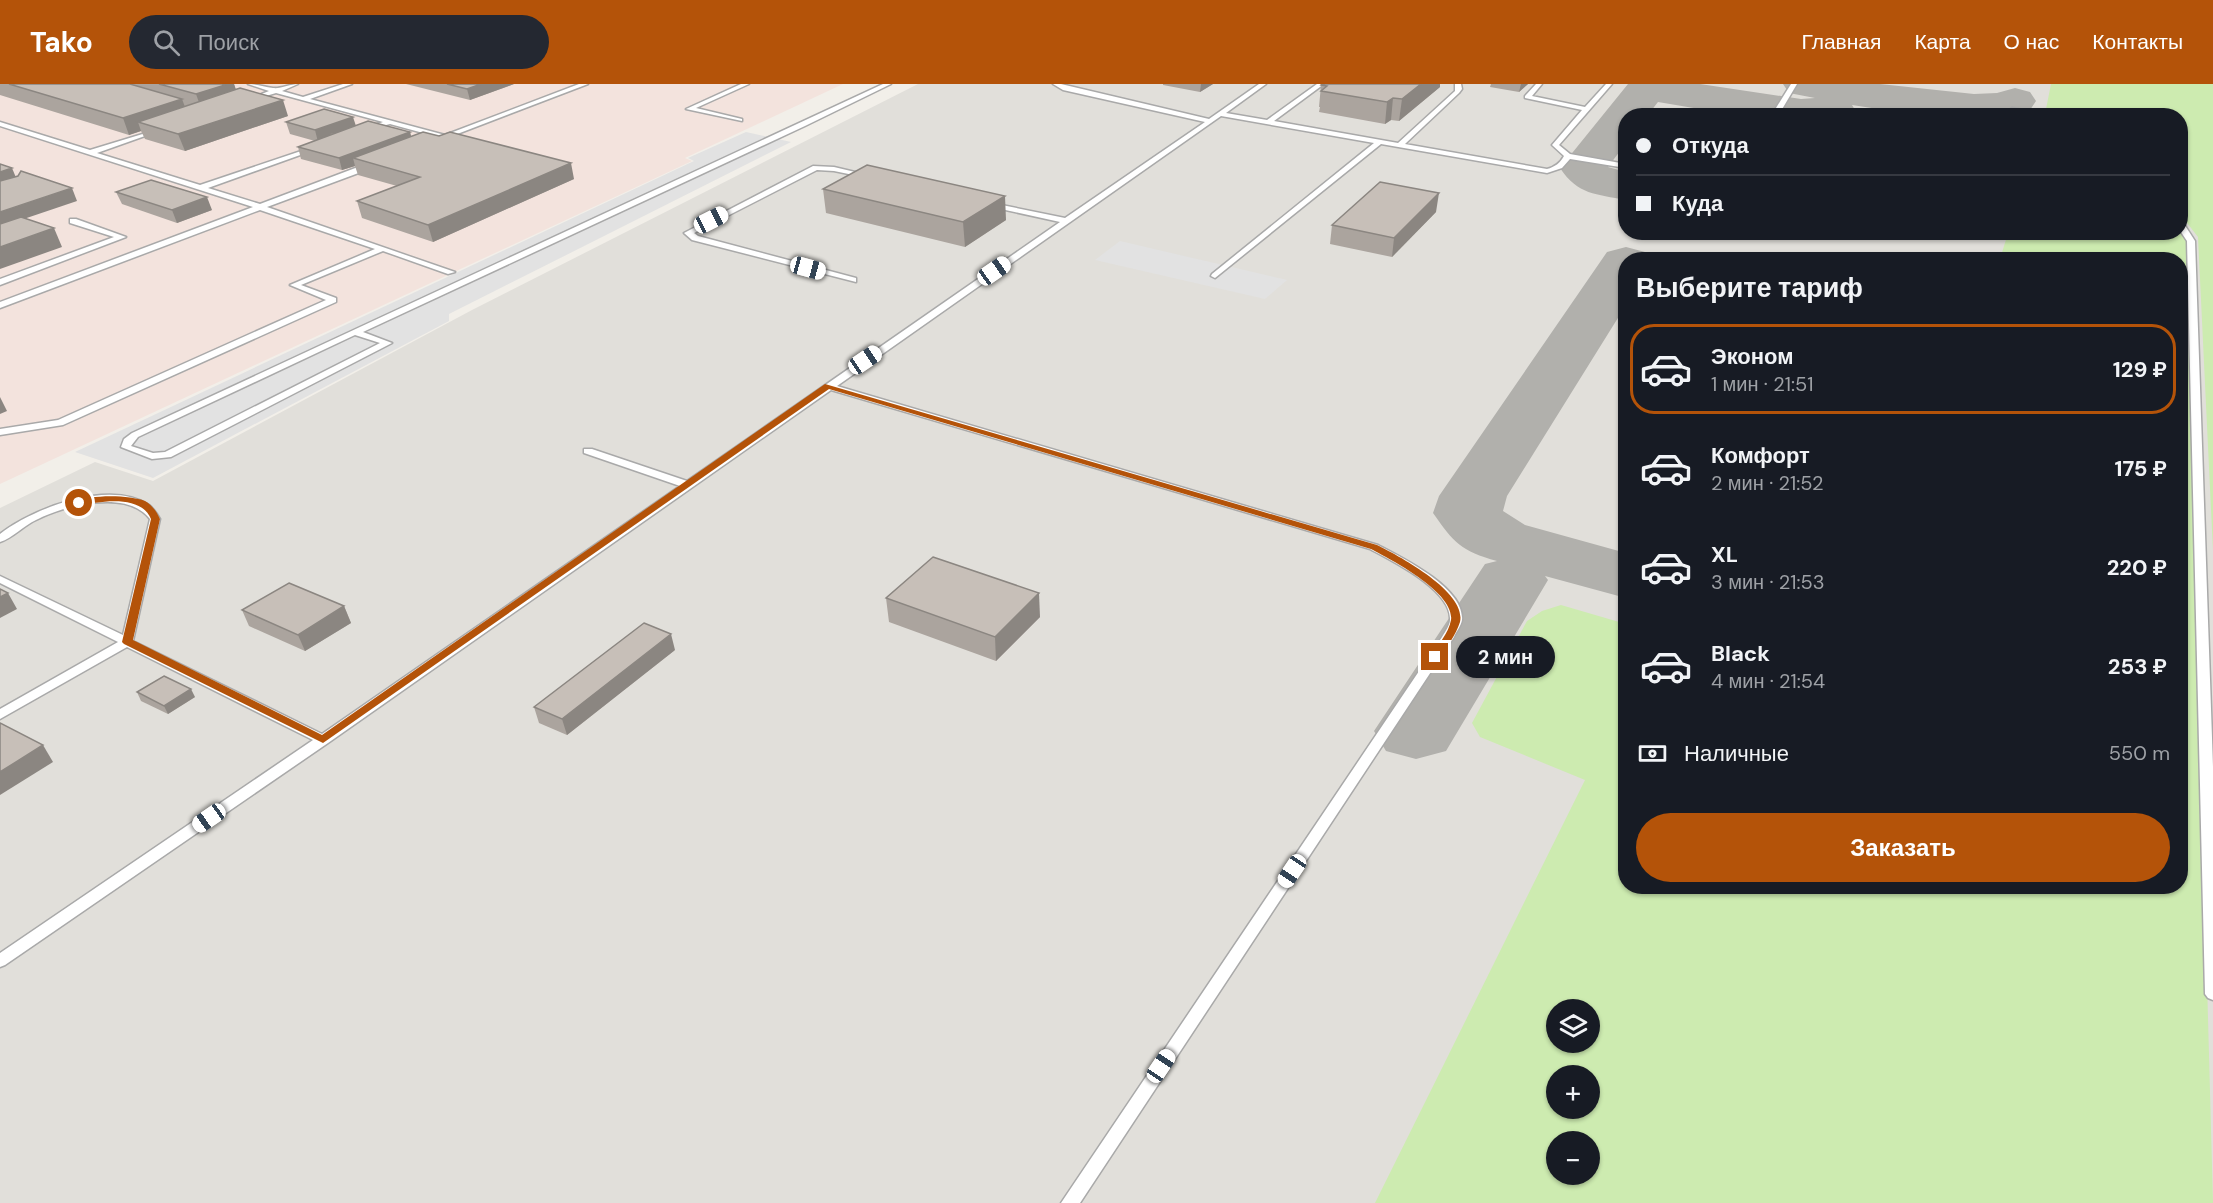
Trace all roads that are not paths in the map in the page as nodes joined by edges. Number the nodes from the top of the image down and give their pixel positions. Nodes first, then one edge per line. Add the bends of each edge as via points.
1 (251, 84) edge
2 (295, 84) edge
3 (349, 84) edge
4 (585, 84) edge
5 (746, 84) edge
6 (888, 84) edge
7 (1056, 84) edge
8 (1263, 84) edge
9 (1321, 84) edge
10 (1458, 84) edge
11 (1539, 84) edge
12 (1609, 84) edge
13 (1794, 84) edge
14 (276, 90) junction
15 (303, 99) junction
16 (237, 104) edge
17 (1779, 108) edge
18 (1587, 109) junction
19 (1221, 114) junction
20 (740, 120) dead end
21 (1211, 121) junction
22 (390, 122) junction
23 (1269, 122) junction
24 (0, 124) edge
25 (169, 126) edge
26 (357, 133) edge
27 (446, 136) junction
28 (435, 141) edge
29 (1378, 142) junction
30 (323, 145) edge
31 (1399, 146) junction
32 (89, 153) junction
33 (1568, 156) junction
34 (380, 161) edge
35 (1618, 165) edge
36 (880, 179) edge
37 (200, 188) junction
38 (984, 203) edge
39 (260, 207) junction
40 (73, 221) dead end
41 (1066, 221) junction
42 (2188, 236) edge
43 (382, 249) junction
44 (451, 272) dead end
45 (1215, 276) dead end
46 (853, 280) dead end
47 (0, 282) edge
48 (0, 304) edge
49 (355, 332) junction
50 (828, 386) junction
51 (0, 432) edge
52 (588, 451) dead end
53 (687, 485) junction
54 (0, 539) edge
55 (0, 579) edge
56 (127, 642) junction
57 (0, 715) edge
58 (323, 740) junction
59 (0, 961) edge
60 (2213, 994) edge
61 (1070, 1203) edge

1 - 14 lane
2 - 14 lane
3 - 15 lane
4 - 27 lane
5 - 20 lane via 689,109
6 - 49 lane
7 - 21 lane
8 - 19 lane
9 - 23 lane
10 - 31 lane via 1457,92
11 - 18 lane via 1527,97
12 - 18 lane
13 - 17 lane
14 - 15 lane
14 - 16 lane
15 - 22 lane
18 - 33 lane via 1555,145
19 - 21 lane
19 - 23 lane
21 - 41 lane
22 - 26 lane
22 - 27 lane
23 - 29 lane
24 - 32 lane
25 - 32 lane
27 - 28 lane
29 - 31 lane
29 - 45 lane
30 - 37 lane
31 - 33 lane via 1538,171 1558,168
32 - 37 lane
33 - 35 lane
34 - 39 lane
36 - 46 lane via 816,168 688,233
37 - 39 lane
38 - 41 lane
39 - 43 lane
39 - 48 lane
40 - 47 lane via 122,237
41 - 50 lane
42 - 60 lane
43 - 44 lane
43 - 51 lane via 294,285 333,300 60,423
49 - 49 lane via 135,435 126,447 152,456 174,452 388,343
50 - 53 lane
50 - 61 lane via 1374,547 1427,579 1454,606 1456,620 1448,637
52 - 53 lane
53 - 58 lane
54 - 56 lane via 34,516 94,500 142,503 156,519
55 - 56 lane
56 - 57 lane
56 - 58 lane
58 - 59 lane

